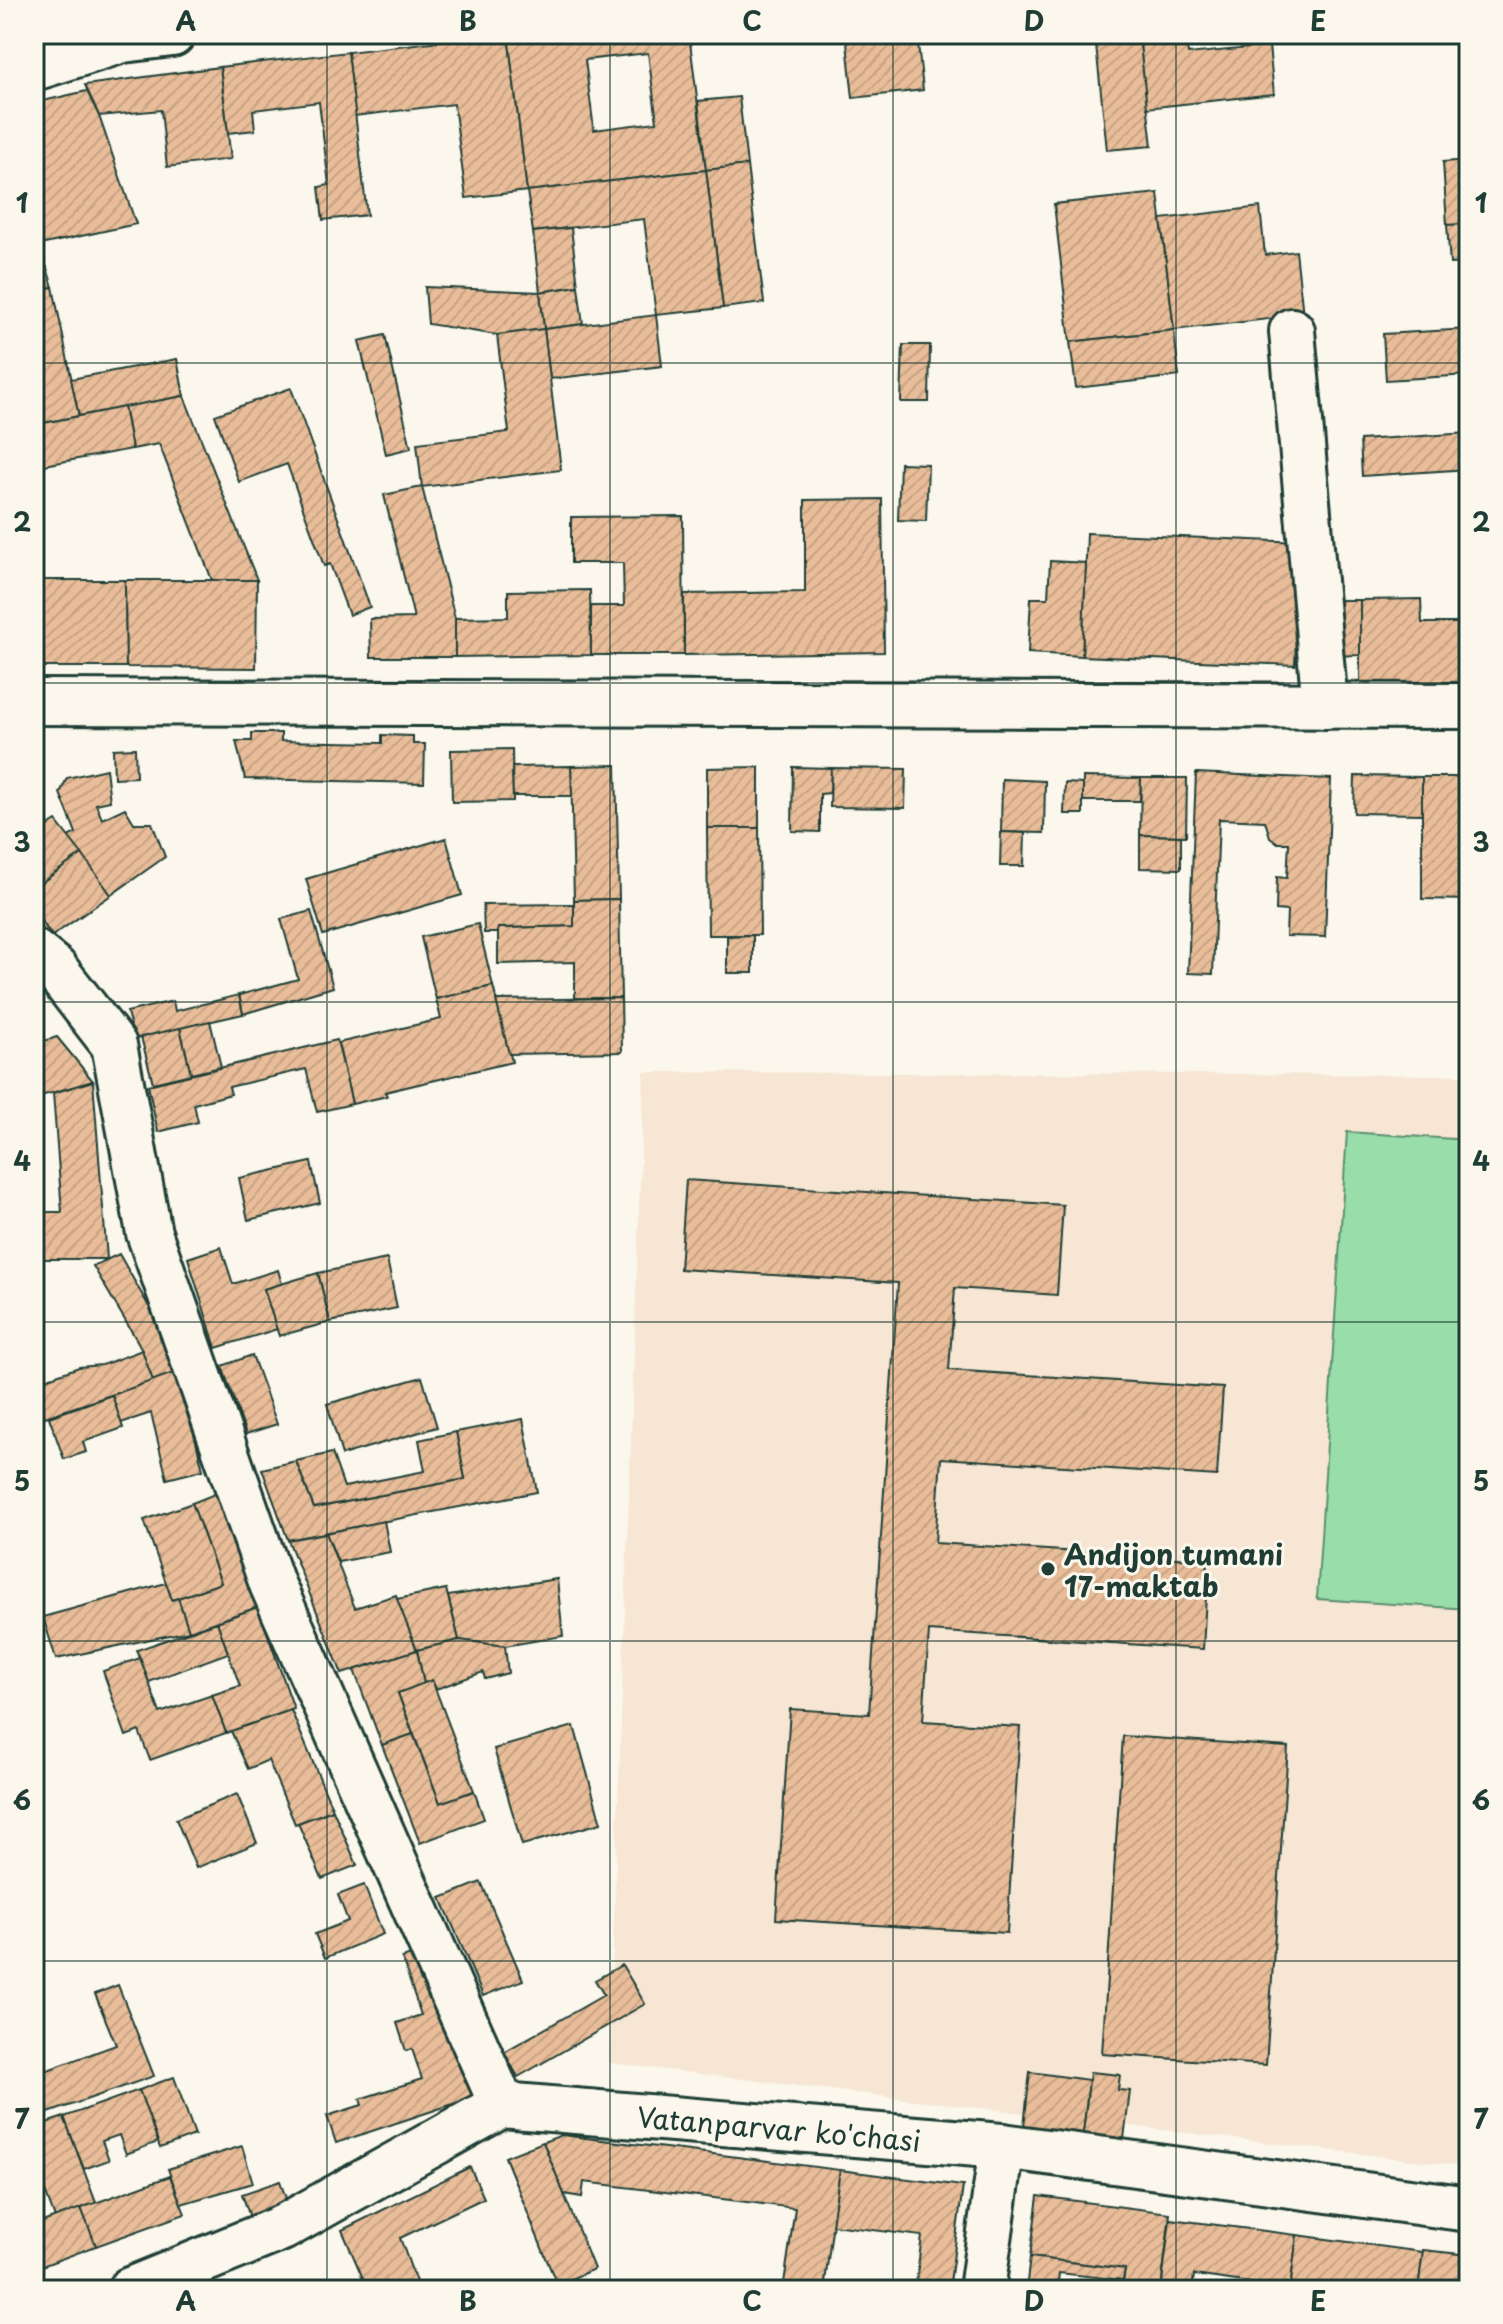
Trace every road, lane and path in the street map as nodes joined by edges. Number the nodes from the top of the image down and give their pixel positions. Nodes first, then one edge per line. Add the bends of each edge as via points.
1 (172, 34) edge
2 (122, 37) edge
3 (34, 68) edge
4 (1292, 331) dead end
5 (34, 702) edge
6 (1325, 706) junction
7 (1469, 706) edge
8 (34, 952) edge
9 (502, 2105) junction
10 (1002, 2146) junction
11 (1469, 2209) edge
12 (130, 2290) edge
13 (982, 2290) edge

1 - 2 street
2 - 3 street
4 - 6 street
5 - 6 street
6 - 7 street
8 - 9 street via 55,969 114,1045 149,1233 272,1584
9 - 10 street, Vatanparvar ko'chasi
9 - 12 street via 282,2228
10 - 11 street, Vatanparvar ko'chasi
10 - 13 street

